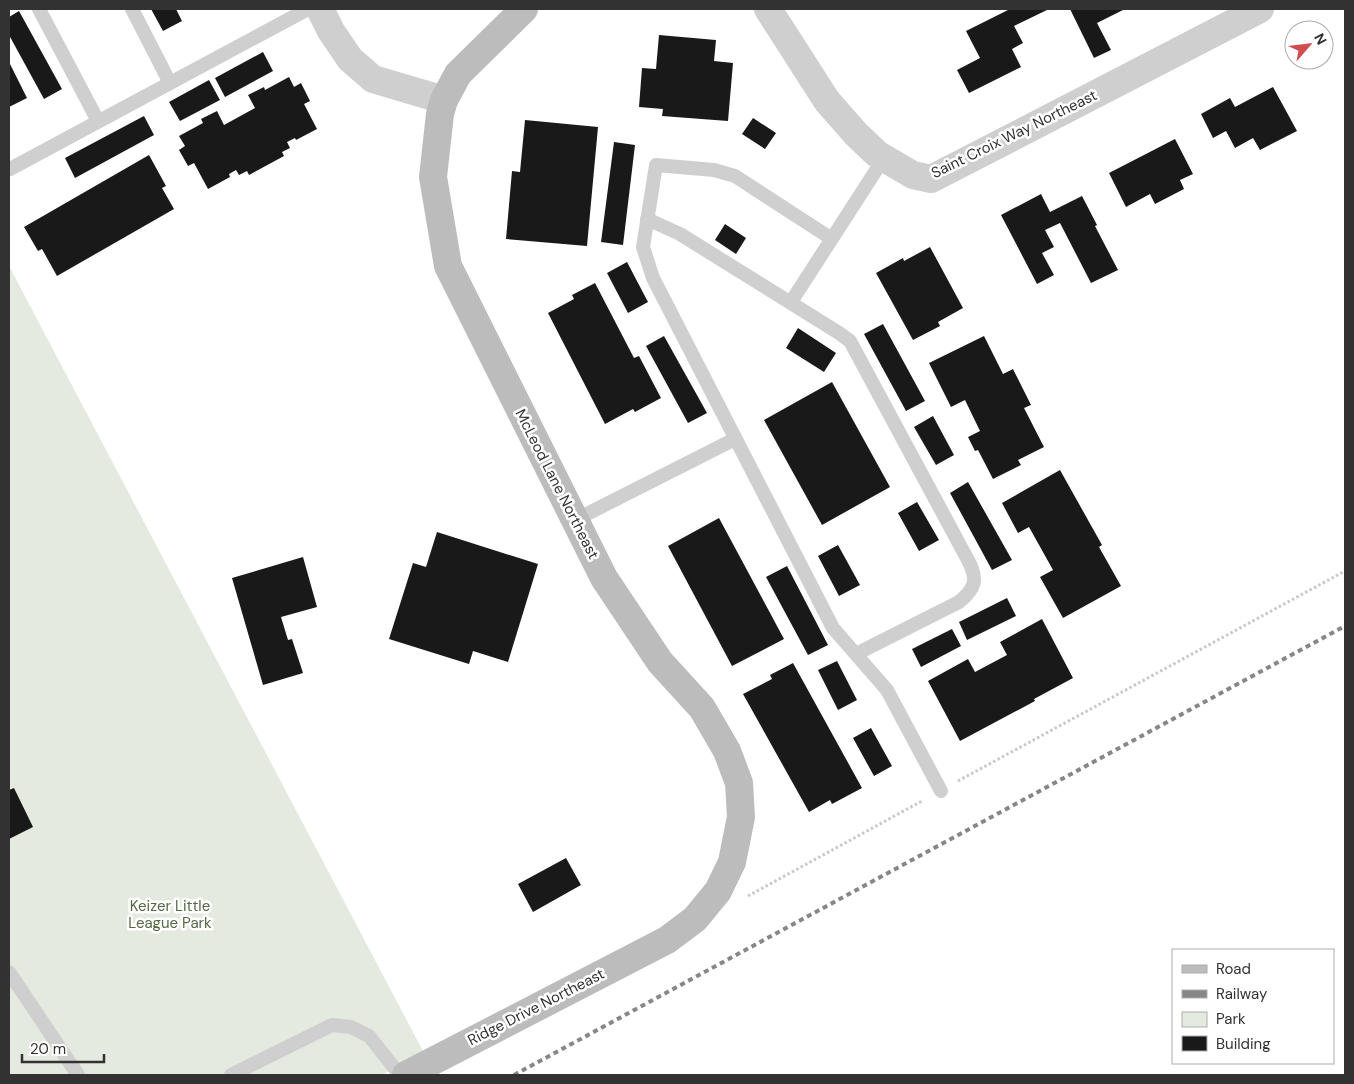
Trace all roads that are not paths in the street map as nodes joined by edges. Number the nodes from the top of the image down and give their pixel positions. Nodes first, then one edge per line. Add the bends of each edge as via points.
1 (39, 9) edge
2 (132, 9) edge
3 (308, 9) edge
4 (320, 9) edge
5 (524, 9) edge
6 (768, 9) edge
7 (1260, 9) edge
8 (170, 83) junction
9 (444, 100) junction
10 (98, 121) junction
11 (884, 158) junction
12 (10, 169) edge
13 (647, 219) junction
14 (832, 239) junction
15 (791, 302) junction
16 (735, 438) junction
17 (575, 520) junction
18 (856, 654) junction
19 (941, 791) road end
20 (667, 940) joint
21 (9, 972) edge
22 (78, 1075) edge
23 (231, 1075) edge
24 (400, 1075) edge
25 (406, 1075) edge

1 - 10 lane
2 - 8 lane
3 - 8 lane
4 - 9 street via 350,59 373,80
5 - 9 street, McLeod Lane Northeast via 458,74
6 - 11 street, Saint Croix Way Northeast via 828,101 856,134
7 - 11 street, Saint Croix Way Northeast via 930,178 913,175
8 - 10 lane
9 - 17 street, McLeod Lane Northeast via 433,177 448,266
10 - 12 lane
11 - 14 lane
13 - 14 lane via 656,165 714,170 734,176
13 - 15 lane via 680,234
13 - 16 lane via 643,247 653,278
14 - 15 lane
15 - 18 lane via 850,341 974,573 974,583 959,602
16 - 17 lane
16 - 18 lane via 833,628
17 - 20 street, McLeod Lane Northeast via 604,578 660,662 702,708 727,751 739,783 741,817 732,862 718,892 695,919
18 - 19 lane via 887,690
20 - 25 street, Ridge Drive Northeast
21 - 22 lane
23 - 24 lane via 332,1025 351,1027 369,1036

